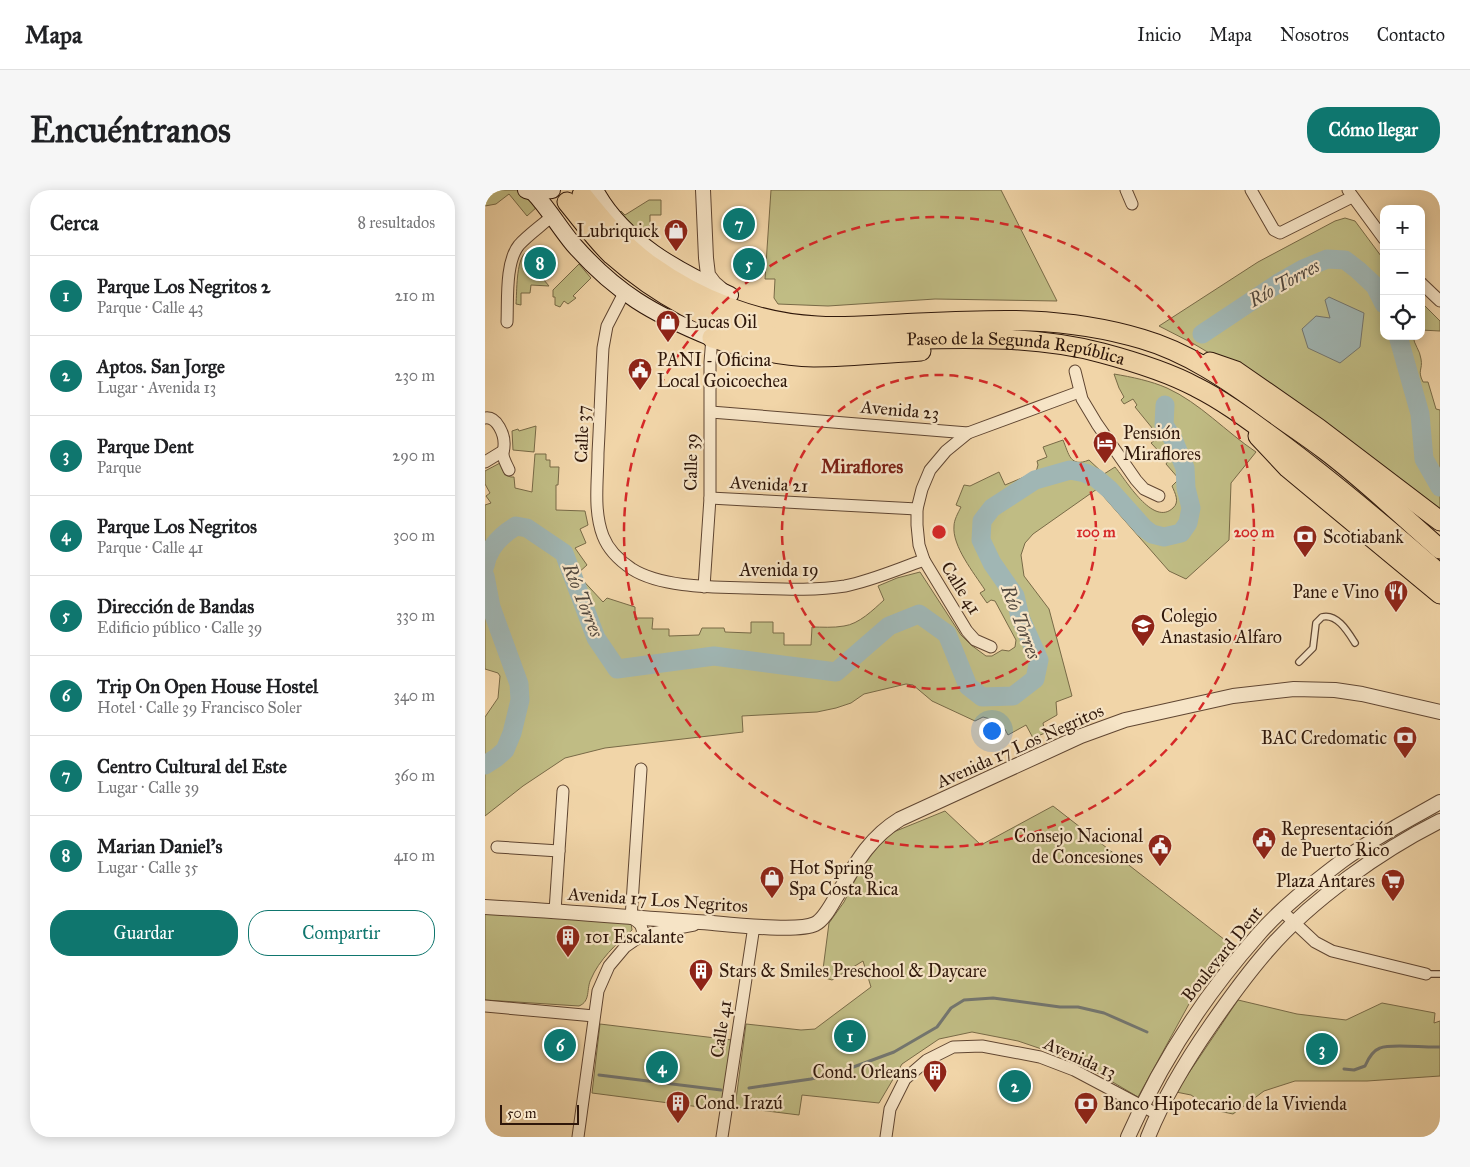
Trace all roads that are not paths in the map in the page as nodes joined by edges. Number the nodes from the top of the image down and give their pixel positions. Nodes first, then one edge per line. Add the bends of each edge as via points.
1 (552, 190) edge
2 (703, 190) edge
3 (1126, 190) edge
4 (1251, 190) edge
5 (529, 191) edge
6 (1350, 194) edge
7 (581, 196) edge
8 (1132, 204) dead end
9 (551, 216) junction
10 (1380, 234) edge
11 (1425, 286) edge
12 (624, 293) junction
13 (730, 295) junction
14 (1440, 301) edge
15 (986, 320) junction
16 (507, 322) dead end
17 (712, 338) junction
18 (984, 339) junction
19 (1173, 349) junction
20 (1075, 371) dead end
21 (1079, 392) junction
22 (1228, 404) junction
23 (711, 412) junction
24 (487, 418) edge
25 (968, 433) junction
26 (503, 451) junction
27 (485, 462) edge
28 (509, 470) dead end
29 (1159, 496) dead end
30 (710, 498) junction
31 (917, 509) junction
32 (1440, 521) edge
33 (1440, 549) edge
34 (924, 560) junction
35 (633, 569) joint
36 (1440, 574) edge
37 (704, 587) junction
38 (1440, 594) edge
39 (1355, 643) dead end
40 (991, 647) dead end
41 (1299, 662) dead end
42 (1440, 712) edge
43 (641, 769) dead end
44 (563, 791) dead end
45 (1436, 804) edge
46 (1440, 821) edge
47 (497, 847) dead end
48 (559, 851) junction
49 (485, 907) edge
50 (555, 911) junction
51 (1282, 911) junction
52 (631, 918) junction
53 (707, 923) junction
54 (1294, 924) junction
55 (754, 926) junction
56 (643, 936) junction
57 (1426, 974) joint
58 (1440, 974) edge
59 (1213, 991) junction
60 (1227, 1002) junction
61 (485, 1006) edge
62 (594, 1016) junction
63 (1141, 1106) junction
64 (1157, 1114) junction
65 (578, 1137) edge
66 (723, 1137) edge
67 (886, 1137) edge
68 (1128, 1137) edge
69 (1148, 1137) edge

1 - 5 main road
2 - 13 street via 708,275 714,284
3 - 8 street
4 - 6 street via 1274,230 1280,233
5 - 9 main road
6 - 10 street
7 - 13 main road via 602,203 659,258
7 - 15 highway, Paseo de la Segunda República via 648,264 710,300 737,311 785,323 818,326
7 - 18 highway, Paseo de la Segunda República via 610,254 652,287 705,315 769,335 829,341
9 - 12 main road via 585,257
9 - 16 street via 519,245 513,257
11 - 14 street
12 - 17 main road via 672,321
12 - 35 street, Calle 37 via 607,326 603,348 597,498 603,537 610,550
13 - 15 highway via 768,308 807,313 952,312
15 - 19 highway, Paseo de la Segunda República via 1074,323
17 - 18 highway via 772,352 812,356 942,350
17 - 23 street, Calle 39
18 - 22 highway, Paseo de la Segunda República via 1037,341 1103,353 1193,385
19 - 32 highway via 1237,371
19 - 33 highway, Paseo de la Segunda República via 1235,385 1327,451
20 - 21 street
21 - 25 street, Avenida 23
21 - 29 street via 1135,480
22 - 36 highway, Paseo de la Segunda República via 1314,467
22 - 38 highway via 1288,468
23 - 25 street, Avenida 23
23 - 30 street, Calle 39
24 - 26 street via 499,426 503,435
25 - 31 street, Calle 41 via 945,450 931,470
26 - 27 street
26 - 28 street
30 - 31 street, Avenida 21
30 - 37 street, Calle 39
31 - 34 street, Calle 41 via 917,534
34 - 37 street, Avenida 19 via 859,582 823,589
34 - 40 street, Calle 41 via 970,636
35 - 37 street, Avenida 19 via 663,580
39 - 41 lane via 1340,623 1324,616 1317,621 1313,648
42 - 55 street, Avenida 17 Los Negritos via 1363,694 1294,689 1233,696 1125,720 1081,736 886,827 862,853 817,923 806,928
43 - 52 street
44 - 48 street
45 - 46 street
45 - 51 street, Boulevard Dent via 1343,860
46 - 54 street, Boulevard Dent via 1353,874
47 - 48 street
48 - 50 street
49 - 50 street, Avenida 17 Los Negritos
50 - 52 street, Avenida 17 Los Negritos
51 - 54 street
51 - 59 street, Boulevard Dent via 1257,935
52 - 53 street, Avenida 17 Los Negritos
52 - 56 street via 643,927
53 - 55 street, Avenida 17 Los Negritos
53 - 56 street
54 - 57 street via 1315,942 1332,951
54 - 60 street, Boulevard Dent via 1268,949
55 - 66 street, Calle 41
56 - 62 street via 625,947 609,966
57 - 58 lane
59 - 60 street
59 - 63 street, Boulevard Dent via 1170,1053
60 - 64 street, Boulevard Dent via 1184,1064
61 - 62 street
62 - 65 street
63 - 64 street, Avenida 13
63 - 67 street, Avenida 13 via 1074,1070 1040,1057 982,1046 953,1047 927,1060 905,1080 890,1109
63 - 68 street, Boulevard Dent
64 - 69 street, Boulevard Dent

